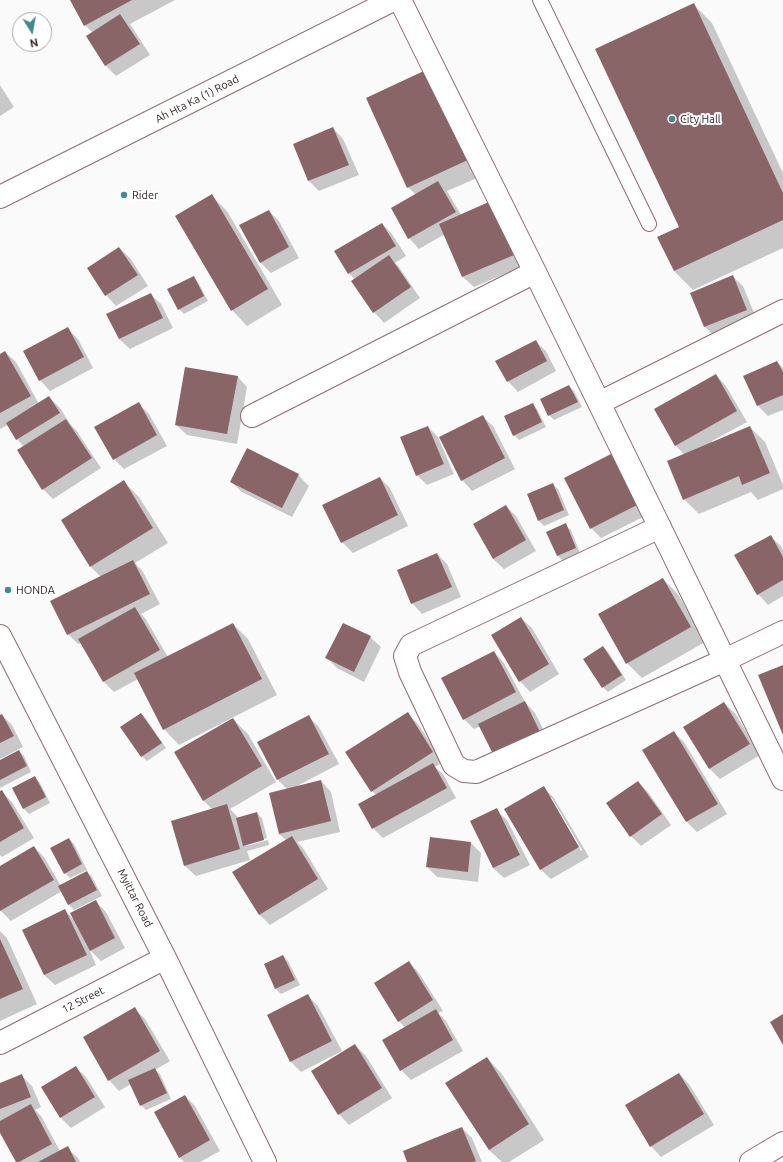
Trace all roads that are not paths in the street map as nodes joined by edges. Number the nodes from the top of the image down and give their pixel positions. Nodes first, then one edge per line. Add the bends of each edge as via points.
1 (394, 0) edge
2 (400, 0) edge
3 (540, 0) edge
4 (0, 198) edge
5 (649, 224) dead end
6 (535, 272) junction
7 (783, 311) edge
8 (599, 403) junction
9 (252, 416) dead end
10 (660, 527) junction
11 (783, 632) edge
12 (0, 636) edge
13 (725, 660) junction
14 (783, 779) edge
15 (165, 958) junction
16 (0, 1042) edge
17 (783, 1143) edge
18 (265, 1162) edge
19 (751, 1162) edge

1 - 4 street, Ah Hta Ka (1) Road
2 - 6 street
3 - 5 lane
6 - 8 street
6 - 9 street
7 - 8 street
8 - 10 street
10 - 13 street
10 - 13 street via 411,645 405,656 410,672 454,765 464,771 476,772
11 - 13 street
12 - 15 street, Myittar Road
13 - 14 street
15 - 16 street, 12 Street
15 - 18 street, Myittar Road
17 - 19 street

